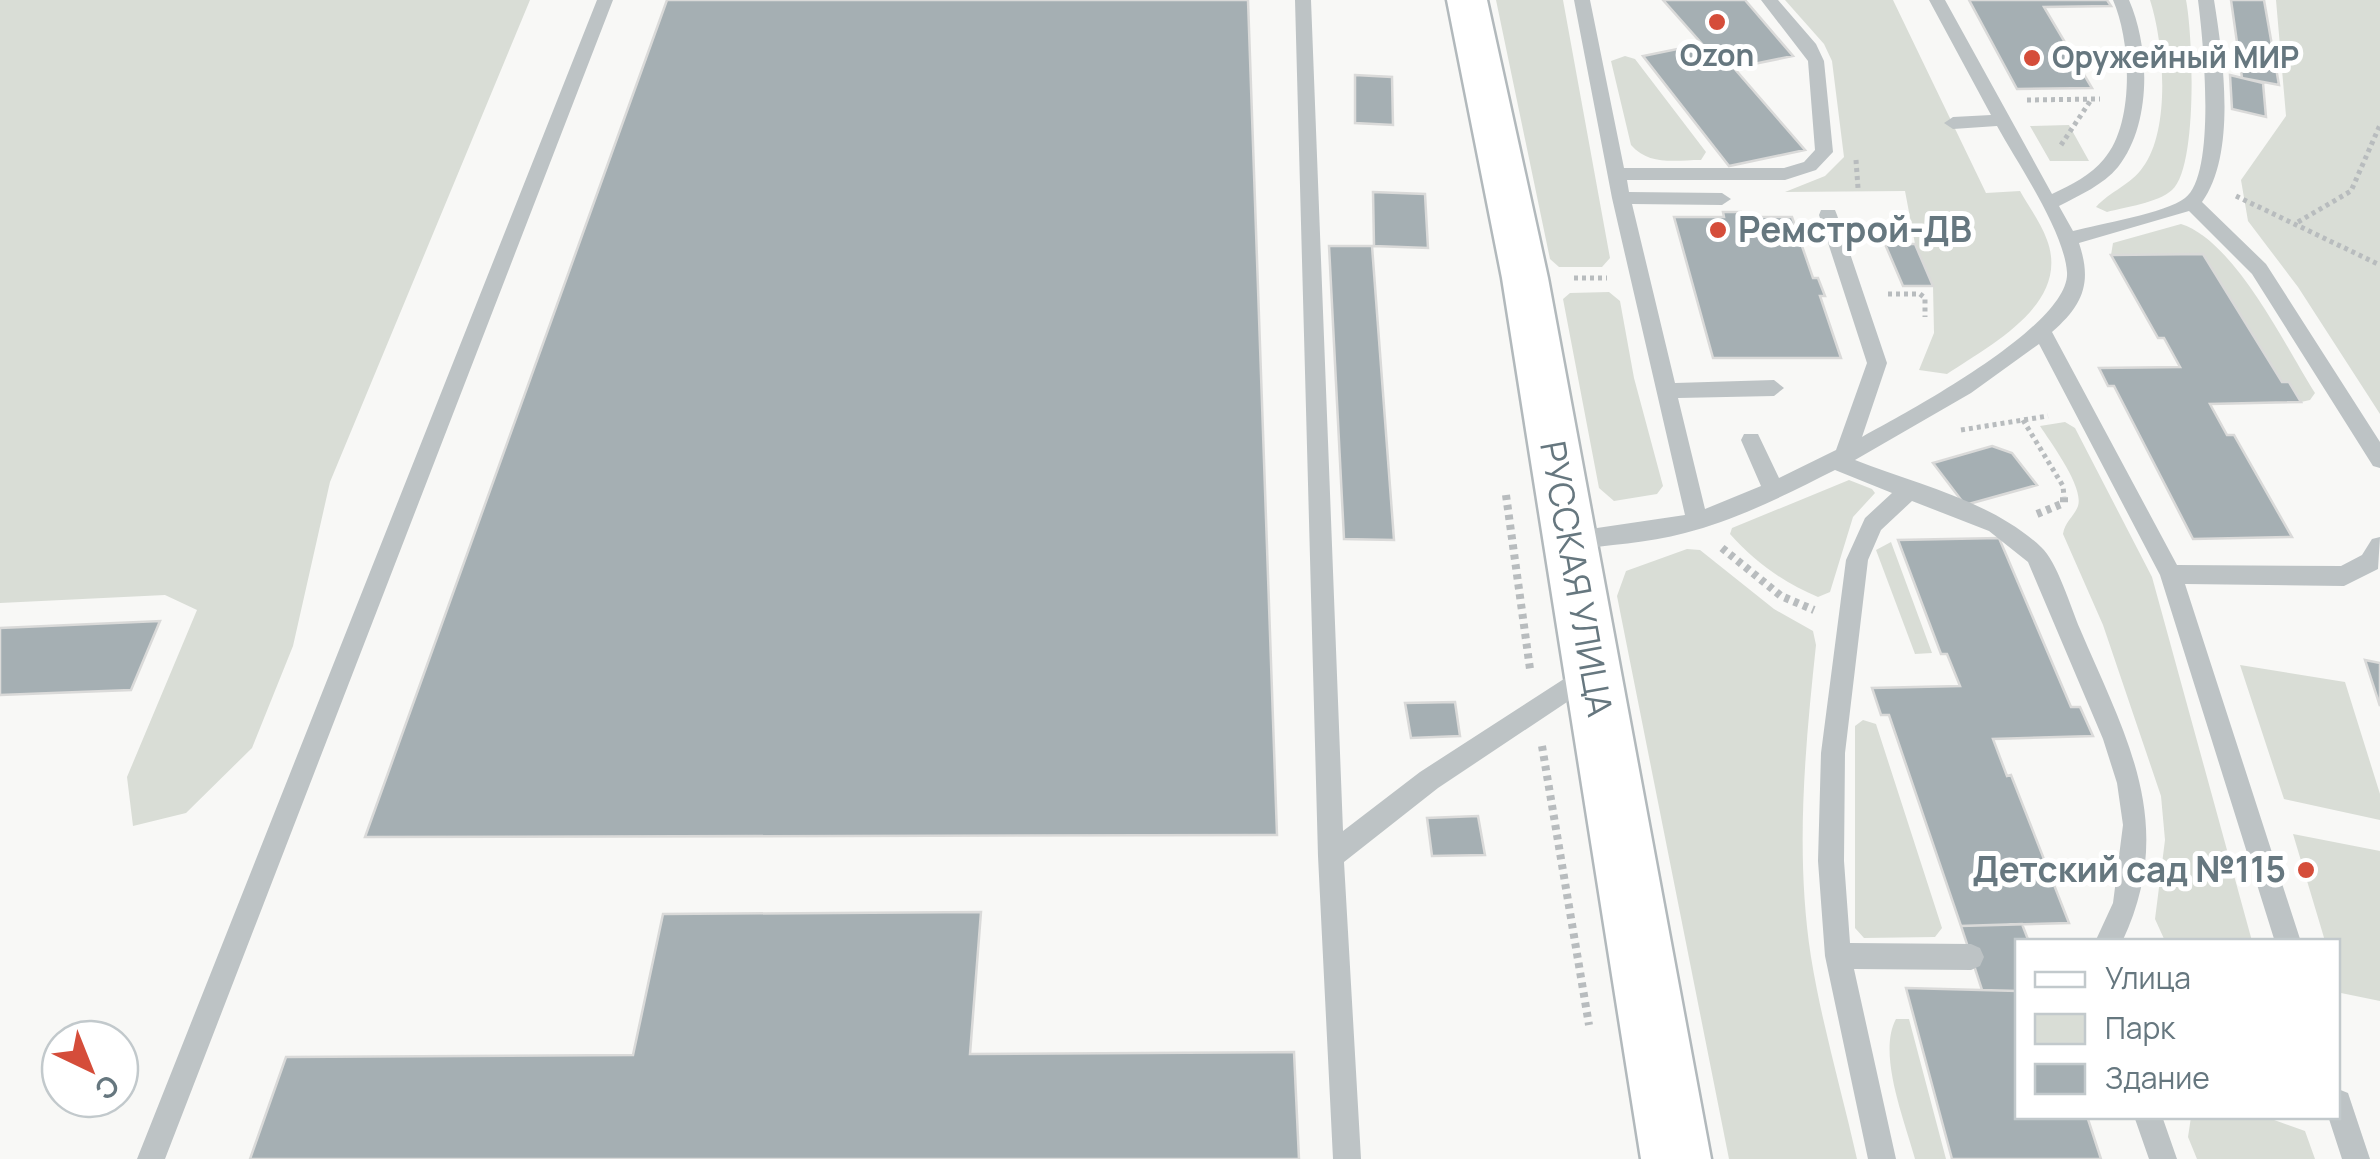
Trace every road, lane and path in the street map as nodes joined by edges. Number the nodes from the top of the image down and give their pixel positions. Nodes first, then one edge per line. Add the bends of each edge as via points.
1 (605, 0) edge
2 (1303, 0) edge
3 (1466, 0) edge
4 (1582, 0) edge
5 (1768, 0) edge
6 (1938, 0) edge
7 (2121, 0) edge
8 (2206, 0) edge
9 (2134, 99) junction
10 (1991, 100) junction
11 (2092, 100) junction
12 (2002, 120) junction
13 (1953, 123) dead end
14 (2380, 126) edge
15 (2061, 144) dead end
16 (1616, 174) junction
17 (2207, 184) junction
18 (1621, 198) junction
19 (1722, 199) dead end
20 (2192, 202) junction
21 (2049, 203) junction
22 (1828, 215) dead end
23 (2297, 223) junction
24 (2068, 239) junction
25 (2380, 265) edge
26 (1570, 278) dead end
27 (1640, 278) junction
28 (1910, 295) dead end
29 (1926, 317) dead end
30 (2043, 333) junction
31 (1774, 388) dead end
32 (1665, 392) junction
33 (1960, 431) dead end
34 (1750, 440) dead end
35 (1840, 460) junction
36 (2380, 460) edge
37 (1774, 490) junction
38 (1908, 490) junction
39 (1697, 521) junction
40 (1997, 525) junction
41 (1511, 532) dead end
42 (1570, 541) junction
43 (2380, 546) edge
44 (2171, 574) junction
45 (1846, 625) junction
46 (1592, 673) junction
47 (1536, 708) junction
48 (1331, 856) junction
49 (2109, 939) edge
50 (2287, 939) edge
51 (1838, 956) junction
52 (1971, 957) dead end
53 (1590, 1031) dead end
54 (2340, 1109) edge
55 (2149, 1119) edge
56 (151, 1159) edge
57 (1347, 1159) edge
58 (1676, 1159) edge
59 (1882, 1159) edge
60 (2164, 1159) edge
61 (2356, 1159) edge

1 - 56 lane
2 - 48 lane
3 - 42 main road, РУССКАЯ УЛИЦА via 1521,259
4 - 16 lane
5 - 16 lane via 1816,61 1824,152 1810,166 1786,174
6 - 10 lane
7 - 9 lane via 2130,22
8 - 17 lane via 2213,78
9 - 11 path
9 - 21 lane via 2118,155 2095,178
10 - 11 path
10 - 12 lane
11 - 15 path
12 - 13 lane
12 - 21 lane
14 - 23 path via 2351,191
16 - 18 lane
17 - 20 lane
17 - 23 path
18 - 19 lane
18 - 27 lane
20 - 24 lane
20 - 36 lane via 2259,269
21 - 24 lane
22 - 35 lane via 1877,363
23 - 25 path
24 - 30 lane via 2076,287
26 - 27 path
27 - 32 lane
28 - 29 path via 1925,298
30 - 35 lane
30 - 44 lane
31 - 32 lane
32 - 39 lane
33 - 40 path via 2026,420 2063,486 2064,503
34 - 37 lane
35 - 37 lane
35 - 38 lane
37 - 39 lane
38 - 40 lane
38 - 45 lane via 1874,524 1857,560
39 - 42 lane
39 - 45 path via 1732,559 1782,596
40 - 49 lane via 2037,556 2129,783 2136,825 2130,876
41 - 47 path
42 - 46 main road, РУССКАЯ УЛИЦА
43 - 44 lane via 2370,562 2344,576
44 - 50 lane
45 - 51 lane via 1833,753
46 - 47 lane
46 - 58 main road, РУССКАЯ УЛИЦА
47 - 48 lane
47 - 53 path
48 - 57 lane
51 - 52 lane
51 - 59 lane
54 - 61 lane
55 - 60 lane

